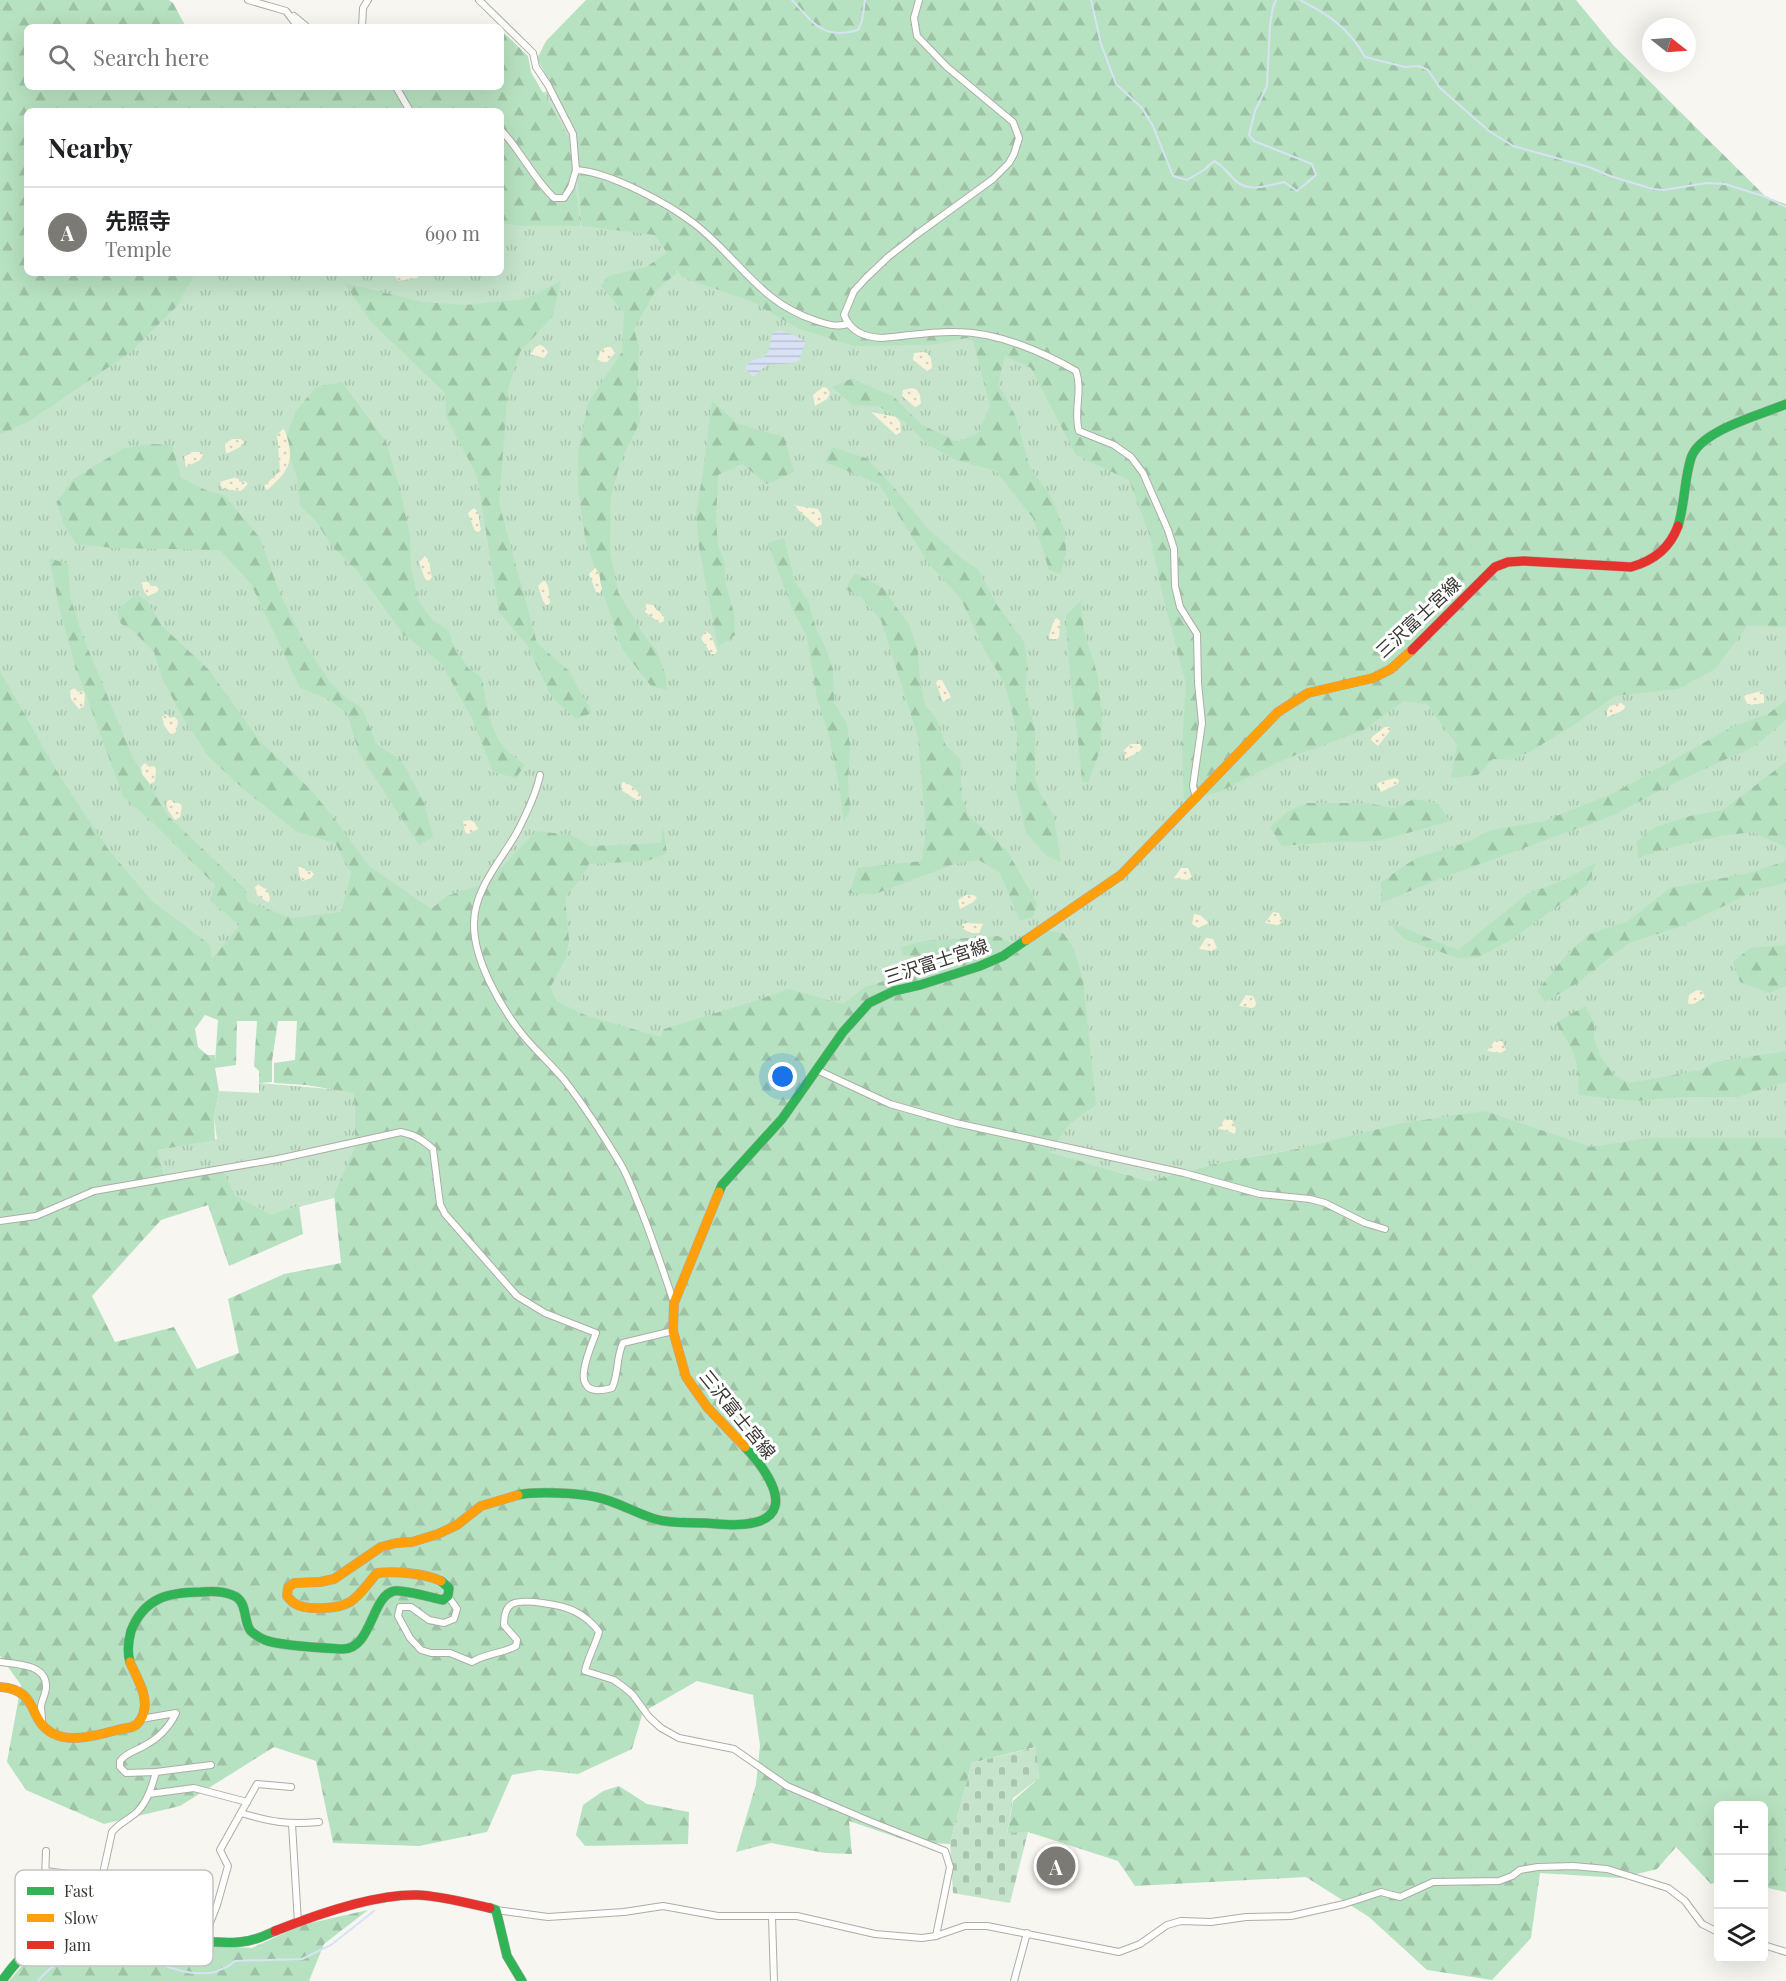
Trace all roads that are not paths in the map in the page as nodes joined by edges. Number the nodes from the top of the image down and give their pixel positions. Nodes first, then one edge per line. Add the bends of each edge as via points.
1 (248, 0) edge
2 (368, 0) edge
3 (479, 0) edge
4 (919, 0) edge
5 (286, 11) junction
6 (296, 24) edge
7 (304, 24) edge
8 (362, 24) edge
9 (503, 24) edge
10 (504, 25) edge
11 (398, 90) edge
12 (408, 108) edge
13 (504, 133) edge
14 (576, 170) junction
15 (848, 324) junction
16 (1786, 404) edge
17 (540, 775) dead end
18 (1196, 798) junction
19 (817, 1070) junction
20 (0, 1221) edge
21 (1385, 1229) dead end
22 (674, 1304) junction
23 (674, 1330) junction
24 (448, 1596) junction
25 (0, 1662) edge
26 (0, 1688) edge
27 (141, 1719) junction
28 (42, 1724) junction
29 (211, 1765) dead end
30 (156, 1772) junction
31 (291, 1787) dead end
32 (149, 1794) junction
33 (247, 1802) junction
34 (241, 1813) junction
35 (319, 1822) dead end
36 (292, 1824) junction
37 (46, 1851) dead end
38 (45, 1870) edge
39 (104, 1870) edge
40 (496, 1910) junction
41 (213, 1915) edge
42 (772, 1917) junction
43 (298, 1923) junction
44 (1714, 1930) edge
45 (1027, 1933) junction
46 (936, 1936) junction
47 (213, 1942) edge
48 (1768, 1947) edge
49 (1786, 1952) edge
50 (15, 1962) edge
51 (2, 1981) edge
52 (522, 1981) edge
53 (774, 1981) edge
54 (1014, 1981) edge

1 - 5 street
2 - 8 street
3 - 9 street
4 - 15 street via 914,18 917,36 947,68 1013,123 1019,138 1009,163 993,179 888,257 854,291 844,315
5 - 6 street
5 - 7 street
10 - 14 street via 533,53 536,67 573,134
11 - 12 street
13 - 14 street via 554,198 564,198
14 - 15 street via 587,170 624,184 687,219 718,244 764,292 797,315 836,327
15 - 18 street via 872,338 959,332 986,335 1042,352 1076,371 1080,383 1079,431 1114,445 1131,457 1143,473 1174,549 1180,607 1197,634 1199,647 1202,723 1193,786
16 - 18 main road, 三沢富士宮線 via 1709,437 1696,447 1677,530 1658,555 1631,567 1524,561 1496,567 1391,669 1373,678 1308,693 1278,712
17 - 22 street via 517,833 479,900 474,921 476,943 499,1000 594,1119 622,1165
18 - 19 main road, 三沢富士宮線 via 1121,876 1004,956 920,986 894,991 869,1003
19 - 21 street via 890,1104 956,1124 1184,1173 1260,1194 1310,1199
19 - 22 main road, 三沢富士宮線 via 782,1119 722,1185
20 - 23 street via 36,1216 94,1191 278,1159 401,1132 412,1134 433,1149 440,1204 445,1214 517,1296 545,1313 596,1333 583,1368 587,1385 602,1391 612,1388 623,1343
22 - 23 main road, 三沢富士宮線
23 - 24 main road, 三沢富士宮線 via 686,1377 707,1407 753,1456 771,1484 777,1500 774,1511 758,1522 734,1525 681,1522 657,1520 598,1497 523,1494 481,1506 438,1534 381,1547 334,1579 294,1582 287,1596 300,1606 338,1607 352,1601 377,1573 387,1572 432,1577 449,1588
24 - 27 main road via 437,1600 395,1590 385,1595 361,1640 346,1649 265,1640 250,1630 243,1605 229,1593 166,1594 138,1617 128,1641 129,1658 145,1702
24 - 46 street via 457,1609 454,1619 444,1623 429,1620 411,1607 400,1607 398,1616 421,1650 450,1653 472,1662 516,1646 517,1640 504,1625 508,1608 514,1603 558,1605 573,1610 599,1632 585,1671 614,1680 625,1688 661,1728 679,1738 734,1749 788,1786 945,1851 950,1867
25 - 28 street via 36,1669 44,1678
26 - 28 main road via 20,1690
27 - 28 main road via 135,1726 74,1738 53,1735
27 - 30 street via 176,1713 163,1734 120,1761 126,1773
29 - 30 street
30 - 32 street
31 - 33 street via 257,1784
32 - 33 street via 194,1788
32 - 39 street via 138,1812 112,1832
33 - 34 street
34 - 36 street
34 - 41 street via 220,1850 228,1866
35 - 36 street
36 - 43 street
37 - 38 street
40 - 42 street via 548,1917 663,1906 718,1916
40 - 43 main road via 414,1895
40 - 52 main road via 512,1969
42 - 46 street via 797,1916 875,1934
42 - 53 street
43 - 47 main road via 248,1941
44 - 45 street via 1702,1924 1685,1901 1668,1888 1607,1869 1573,1866 1520,1870 1499,1881 1433,1882 1400,1897 1381,1892 1291,1916 1181,1921 1119,1952
45 - 46 street via 965,1926
45 - 54 street
48 - 49 street
50 - 51 main road

